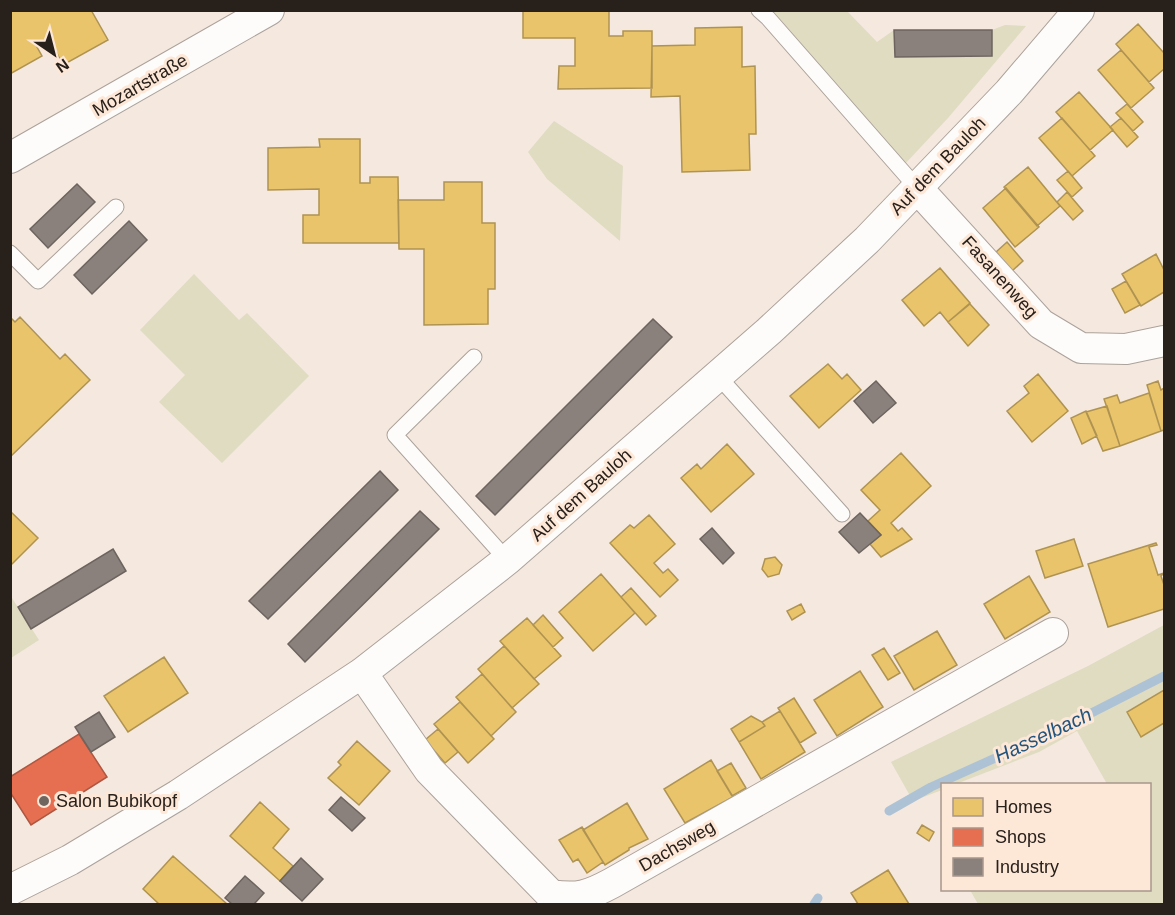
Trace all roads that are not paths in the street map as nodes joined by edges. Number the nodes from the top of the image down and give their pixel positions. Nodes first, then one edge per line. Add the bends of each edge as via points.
1 (269, 10) edge
2 (759, 10) edge
3 (1079, 10) edge
4 (10, 158) edge
5 (918, 189) junction
6 (116, 207) dead end
7 (10, 253) edge
8 (1164, 341) edge
9 (474, 357) dead end
10 (718, 376) junction
11 (842, 514) dead end
12 (507, 560) junction
13 (1053, 633) dead end
14 (362, 673) junction
15 (10, 890) edge

1 - 4 street, Mozartstraße
2 - 5 lane
3 - 5 street, Auf dem Bauloh
5 - 8 street, Fasanenweg via 1041,324 1081,348 1126,349
5 - 10 street, Auf dem Bauloh via 820,285
6 - 7 lane via 38,281
9 - 12 lane via 395,435
10 - 11 lane
10 - 12 street, Auf dem Bauloh
12 - 14 street, Auf dem Bauloh
13 - 14 street, Dachsweg via 612,883 590,895 574,898 551,895 429,771
14 - 15 street, Auf dem Bauloh via 178,795 70,860

